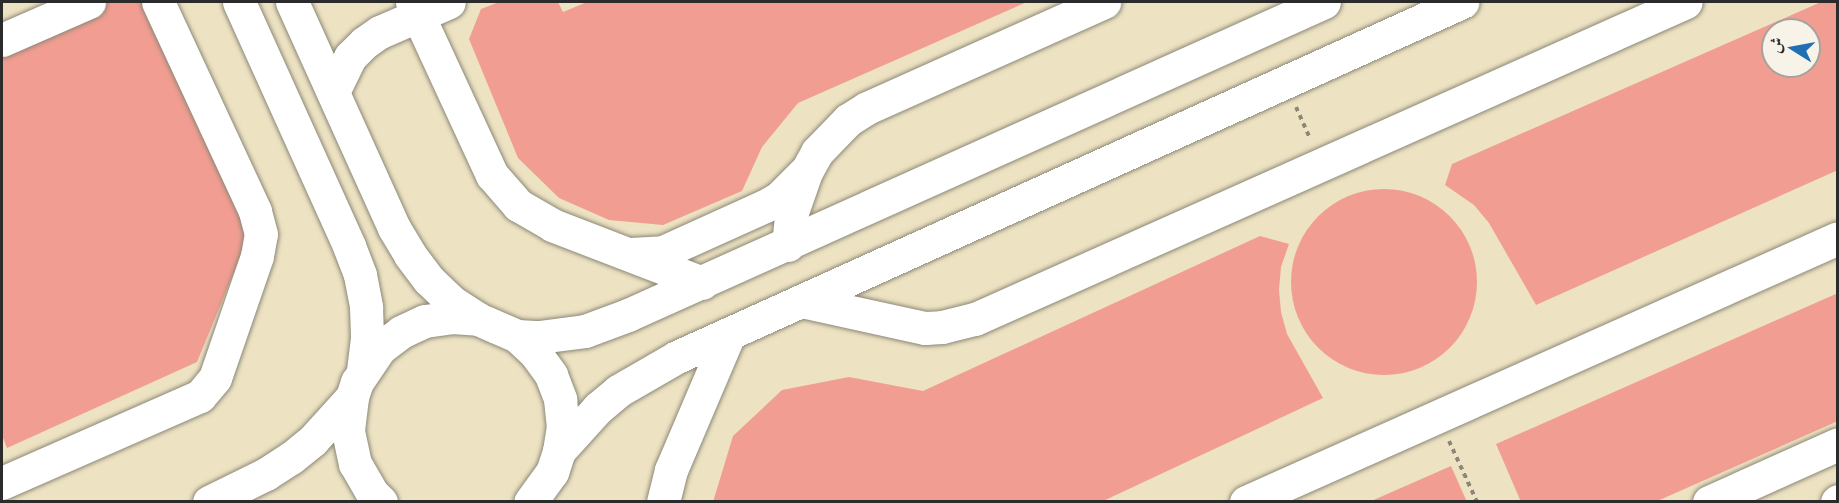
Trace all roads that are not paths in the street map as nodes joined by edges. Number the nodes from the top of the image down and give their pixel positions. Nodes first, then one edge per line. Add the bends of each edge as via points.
1 (89, 2) edge
2 (158, 2) edge
3 (239, 2) edge
4 (292, 2) edge
5 (448, 2) edge
6 (1104, 2) edge
7 (1324, 2) edge
8 (1462, 2) edge
9 (1686, 2) edge
10 (415, 8) edge
11 (2, 40) edge
12 (333, 92) junction
13 (806, 171) junction
14 (1838, 238) edge
15 (788, 245) junction
16 (626, 254) junction
17 (702, 283) junction
18 (801, 301) junction
19 (478, 319) junction
20 (729, 334) junction
21 (517, 336) junction
22 (357, 383) junction
23 (1838, 444) edge
24 (559, 451) junction
25 (2, 483) edge
26 (537, 498) edge
27 (209, 501) edge
28 (381, 501) edge
29 (663, 501) edge
30 (1246, 501) edge
31 (1708, 501) edge

1 - 11 street
2 - 25 street via 255,211 261,234 257,256 215,378 200,396
3 - 22 street via 360,275 367,338
4 - 12 street
5 - 10 street
6 - 13 street via 867,108 831,135
7 - 15 street
8 - 18 street
9 - 18 street via 959,324 925,328
10 - 12 street via 350,57
10 - 16 street via 492,175 504,191 534,217
12 - 19 street via 410,255 452,302
13 - 15 street via 791,215
13 - 16 street via 779,198 675,247 651,255
14 - 30 street
15 - 17 street
16 - 17 street
17 - 21 street via 585,331
18 - 20 street
19 - 21 street
19 - 22 street via 425,321 401,332 380,348
20 - 24 street via 677,357 618,391
20 - 29 street via 671,470
21 - 24 street via 546,368 560,399
22 - 27 street via 313,440 291,458
22 - 28 street via 348,430 355,464
23 - 31 street
24 - 26 street

